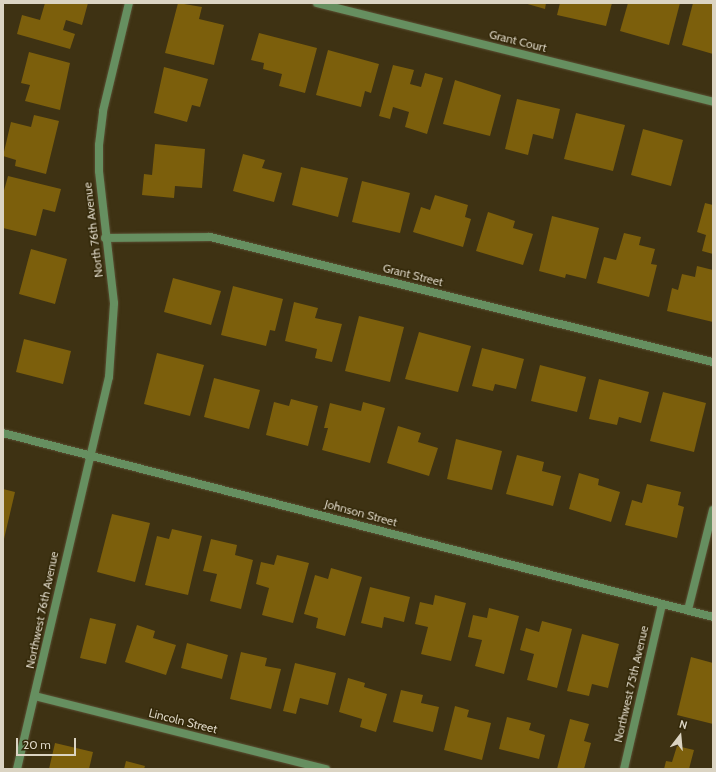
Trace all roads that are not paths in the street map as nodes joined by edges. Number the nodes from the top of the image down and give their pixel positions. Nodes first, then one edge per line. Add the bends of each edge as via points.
1 (130, 3) edge
2 (317, 3) edge
3 (713, 102) edge
4 (105, 238) junction
5 (713, 362) edge
6 (3, 433) edge
7 (90, 455) junction
8 (713, 510) edge
9 (662, 604) junction
10 (688, 610) junction
11 (713, 616) edge
12 (35, 696) junction
13 (17, 769) edge
14 (326, 769) edge
15 (624, 769) edge

1 - 4 street, North 76th Avenue via 103,111 100,138 99,171
2 - 3 street, Grant Court
4 - 5 street, Grant Street via 210,237
4 - 7 street, North 76th Avenue via 114,303 112,345 109,377
6 - 7 street, Johnson Street
7 - 9 street, Johnson Street
7 - 12 street, Northwest 76th Avenue
8 - 10 street
9 - 10 street, Johnson Street
9 - 15 street, Northwest 75th Avenue
10 - 11 street, Johnson Street
12 - 13 street, Northwest 76th Avenue
12 - 14 street, Lincoln Street

